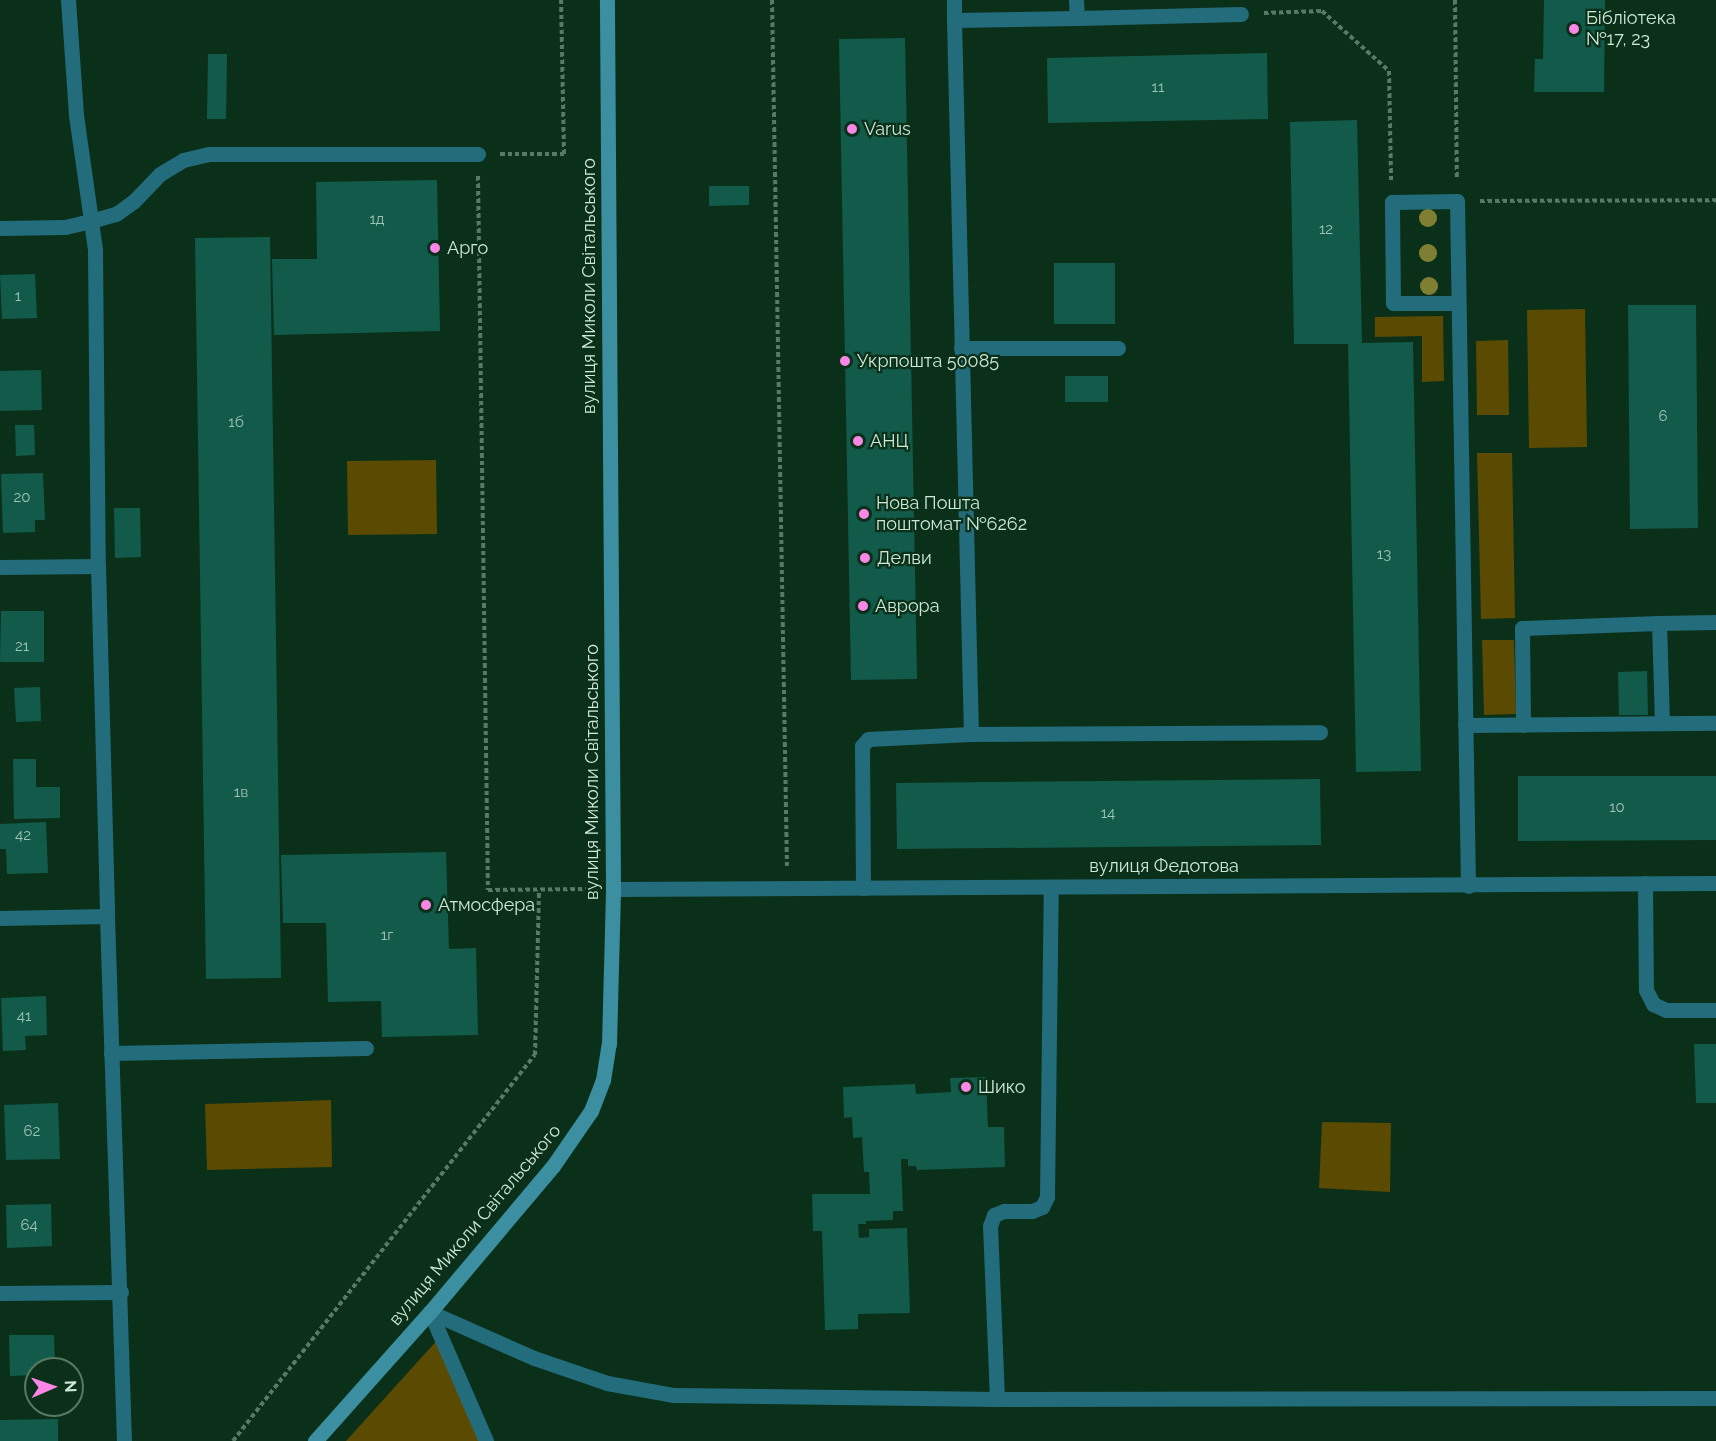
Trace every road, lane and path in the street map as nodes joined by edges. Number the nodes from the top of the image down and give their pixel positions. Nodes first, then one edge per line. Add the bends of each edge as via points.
1 (68, 0) edge
2 (561, 0) edge
3 (607, 0) edge
4 (772, 0) edge
5 (954, 0) edge
6 (1076, 0) edge
7 (1455, 0) edge
8 (1241, 14) joint
9 (1077, 18) junction
10 (954, 20) junction
11 (478, 154) junction
12 (1716, 200) edge
13 (1457, 201) junction
14 (1392, 202) junction
15 (91, 221) junction
16 (0, 228) edge
17 (1458, 303) junction
18 (961, 348) junction
19 (1118, 348) dead end
20 (98, 566) junction
21 (0, 567) edge
22 (1716, 622) edge
23 (1659, 623) junction
24 (1662, 723) junction
25 (1716, 723) edge
26 (1465, 725) junction
27 (1523, 725) junction
28 (1320, 732) dead end
29 (970, 734) junction
30 (1716, 883) edge
31 (1645, 884) junction
32 (1051, 886) junction
33 (1468, 886) junction
34 (787, 888) junction
35 (863, 888) junction
36 (613, 889) junction
37 (539, 890) junction
38 (106, 916) junction
39 (0, 918) edge
40 (1716, 1010) edge
41 (366, 1048) dead end
42 (111, 1053) junction
43 (121, 1292) junction
44 (0, 1293) edge
45 (430, 1312) junction
46 (1716, 1398) edge
47 (997, 1399) junction
48 (124, 1441) edge
49 (233, 1441) edge
50 (315, 1441) edge
51 (486, 1441) edge

1 - 15 street via 76,115
2 - 11 path via 564,154
3 - 36 main road, вулиця Миколи Світальського
4 - 34 path
5 - 10 street
6 - 9 street
7 - 13 path
8 - 9 street
8 - 14 path via 1322,11 1389,71
9 - 10 street
10 - 18 street
11 - 15 street via 209,154 183,160 160,174 116,214
11 - 37 path via 488,890
12 - 13 path
13 - 14 street
13 - 17 street
14 - 17 street via 1393,303
15 - 16 street via 65,227
15 - 20 street
17 - 26 street
18 - 19 street
18 - 29 street
20 - 21 street
20 - 38 street
22 - 23 street
23 - 24 street
23 - 27 street via 1521,628
24 - 25 street
24 - 27 street
26 - 27 street
26 - 33 street
28 - 29 street
29 - 35 street via 879,737 868,739 862,746
30 - 31 street, вулиця Федотова
31 - 33 street, вулиця Федотова
31 - 40 street via 1646,990 1653,1004 1666,1010
32 - 33 street, вулиця Федотова
32 - 35 street, вулиця Федотова
32 - 47 street via 1047,1197 1042,1207 1032,1211 994,1215 990,1226
34 - 35 street, вулиця Федотова
34 - 36 street, вулиця Федотова
36 - 37 path
36 - 45 main road, вулиця Миколи Світальського via 609,1044 603,1080 591,1111 553,1166
37 - 49 path via 535,1055
38 - 39 street
38 - 42 street
41 - 42 street
42 - 43 street
43 - 44 street
43 - 48 street
45 - 47 street via 534,1358 607,1383 674,1395
45 - 50 main road, вулиця Миколи Світальського
45 - 51 street
46 - 47 street

